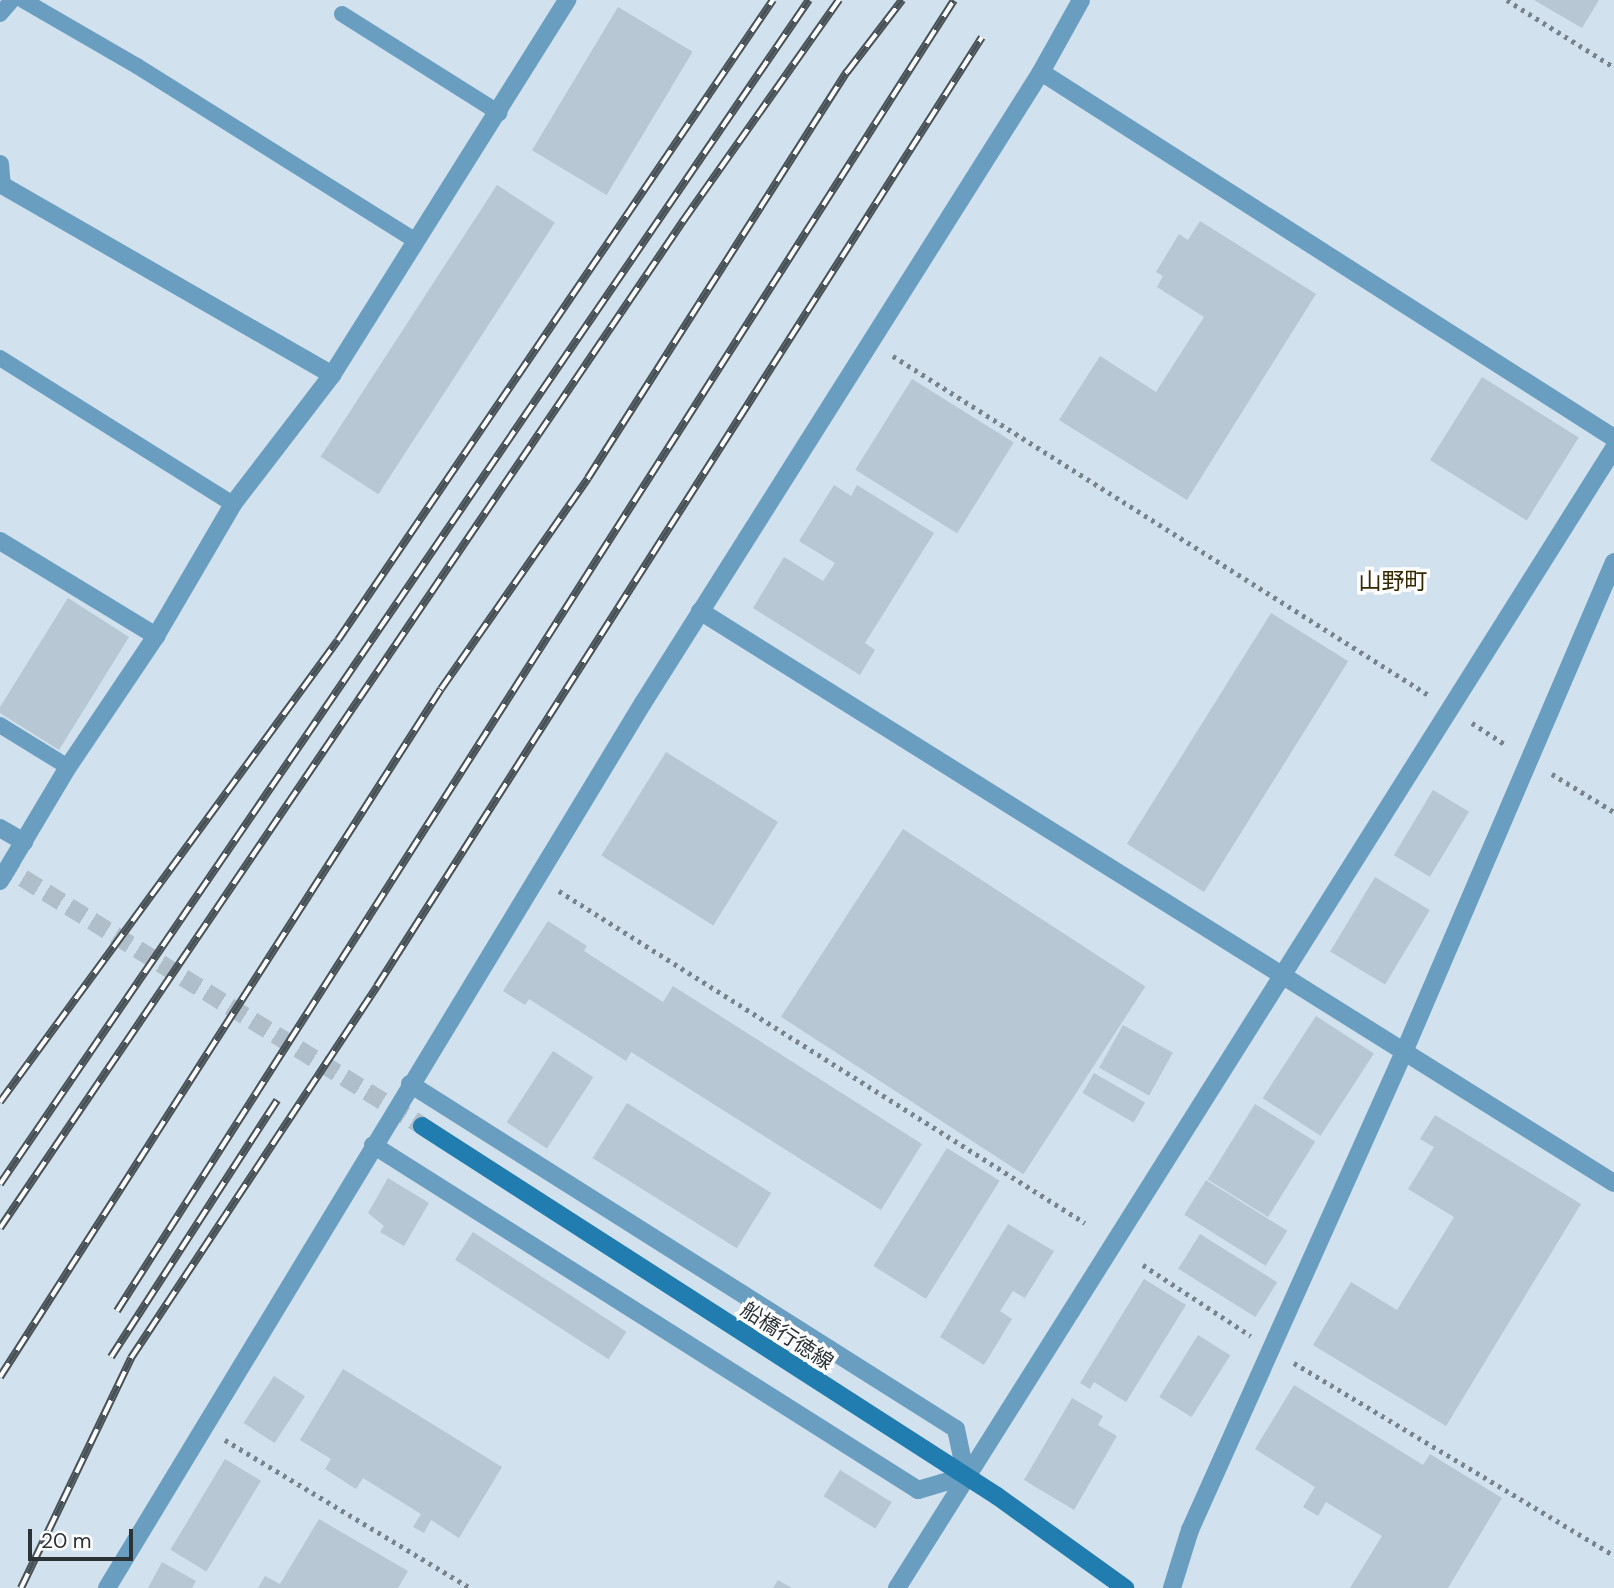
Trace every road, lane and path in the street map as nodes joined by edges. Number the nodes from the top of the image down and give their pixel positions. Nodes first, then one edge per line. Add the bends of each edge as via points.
1 (12, 0) edge
2 (23, 0) edge
3 (567, 0) edge
4 (1081, 0) edge
5 (1507, 0) edge
6 (0, 14) edge
7 (342, 14) dead end
8 (1614, 67) edge
9 (1041, 72) junction
10 (499, 113) junction
11 (0, 164) edge
12 (414, 240) junction
13 (870, 342) junction
14 (0, 358) edge
15 (332, 375) junction
16 (1614, 438) edge
17 (1614, 448) edge
18 (233, 504) junction
19 (0, 541) edge
20 (1614, 562) edge
21 (700, 611) junction
22 (156, 636) junction
23 (1450, 709) junction
24 (0, 725) edge
25 (1527, 758) junction
26 (68, 767) junction
27 (1614, 812) edge
28 (0, 828) edge
29 (24, 842) junction
30 (0, 881) edge
31 (556, 889) dead end
32 (1281, 976) junction
33 (1404, 1052) junction
34 (410, 1084) junction
35 (422, 1126) tunnel mouth
36 (373, 1145) junction
37 (1614, 1183) edge
38 (1085, 1223) dead end
39 (1143, 1265) dead end
40 (1271, 1349) junction
41 (223, 1438) dead end
42 (966, 1476) junction
43 (1614, 1555) edge
44 (107, 1588) edge
45 (470, 1588) edge
46 (897, 1588) edge
47 (1125, 1588) edge
48 (1172, 1588) edge

1 - 6 lane
2 - 12 lane
3 - 10 street
4 - 9 street
5 - 8 path
7 - 10 lane
9 - 13 street
9 - 16 street
10 - 12 street
11 - 15 street via 2,185
12 - 15 street
13 - 21 street
13 - 23 path
14 - 18 lane
15 - 18 street
17 - 23 street
18 - 22 street
19 - 22 street
20 - 25 street
21 - 32 street
21 - 34 street
22 - 26 street
23 - 25 path
23 - 32 street
24 - 26 lane
25 - 27 path
25 - 33 street
26 - 29 street
28 - 29 street
29 - 30 street
31 - 38 path
32 - 33 street
32 - 42 street
33 - 37 street
33 - 40 street
34 - 36 street
34 - 42 street via 956,1429
35 - 42 main road, 船橋行徳線
36 - 42 street via 918,1490
36 - 44 street
39 - 40 path
40 - 43 path
40 - 48 street via 1190,1530
41 - 45 path
42 - 46 street
42 - 47 main road, 船橋行徳線

